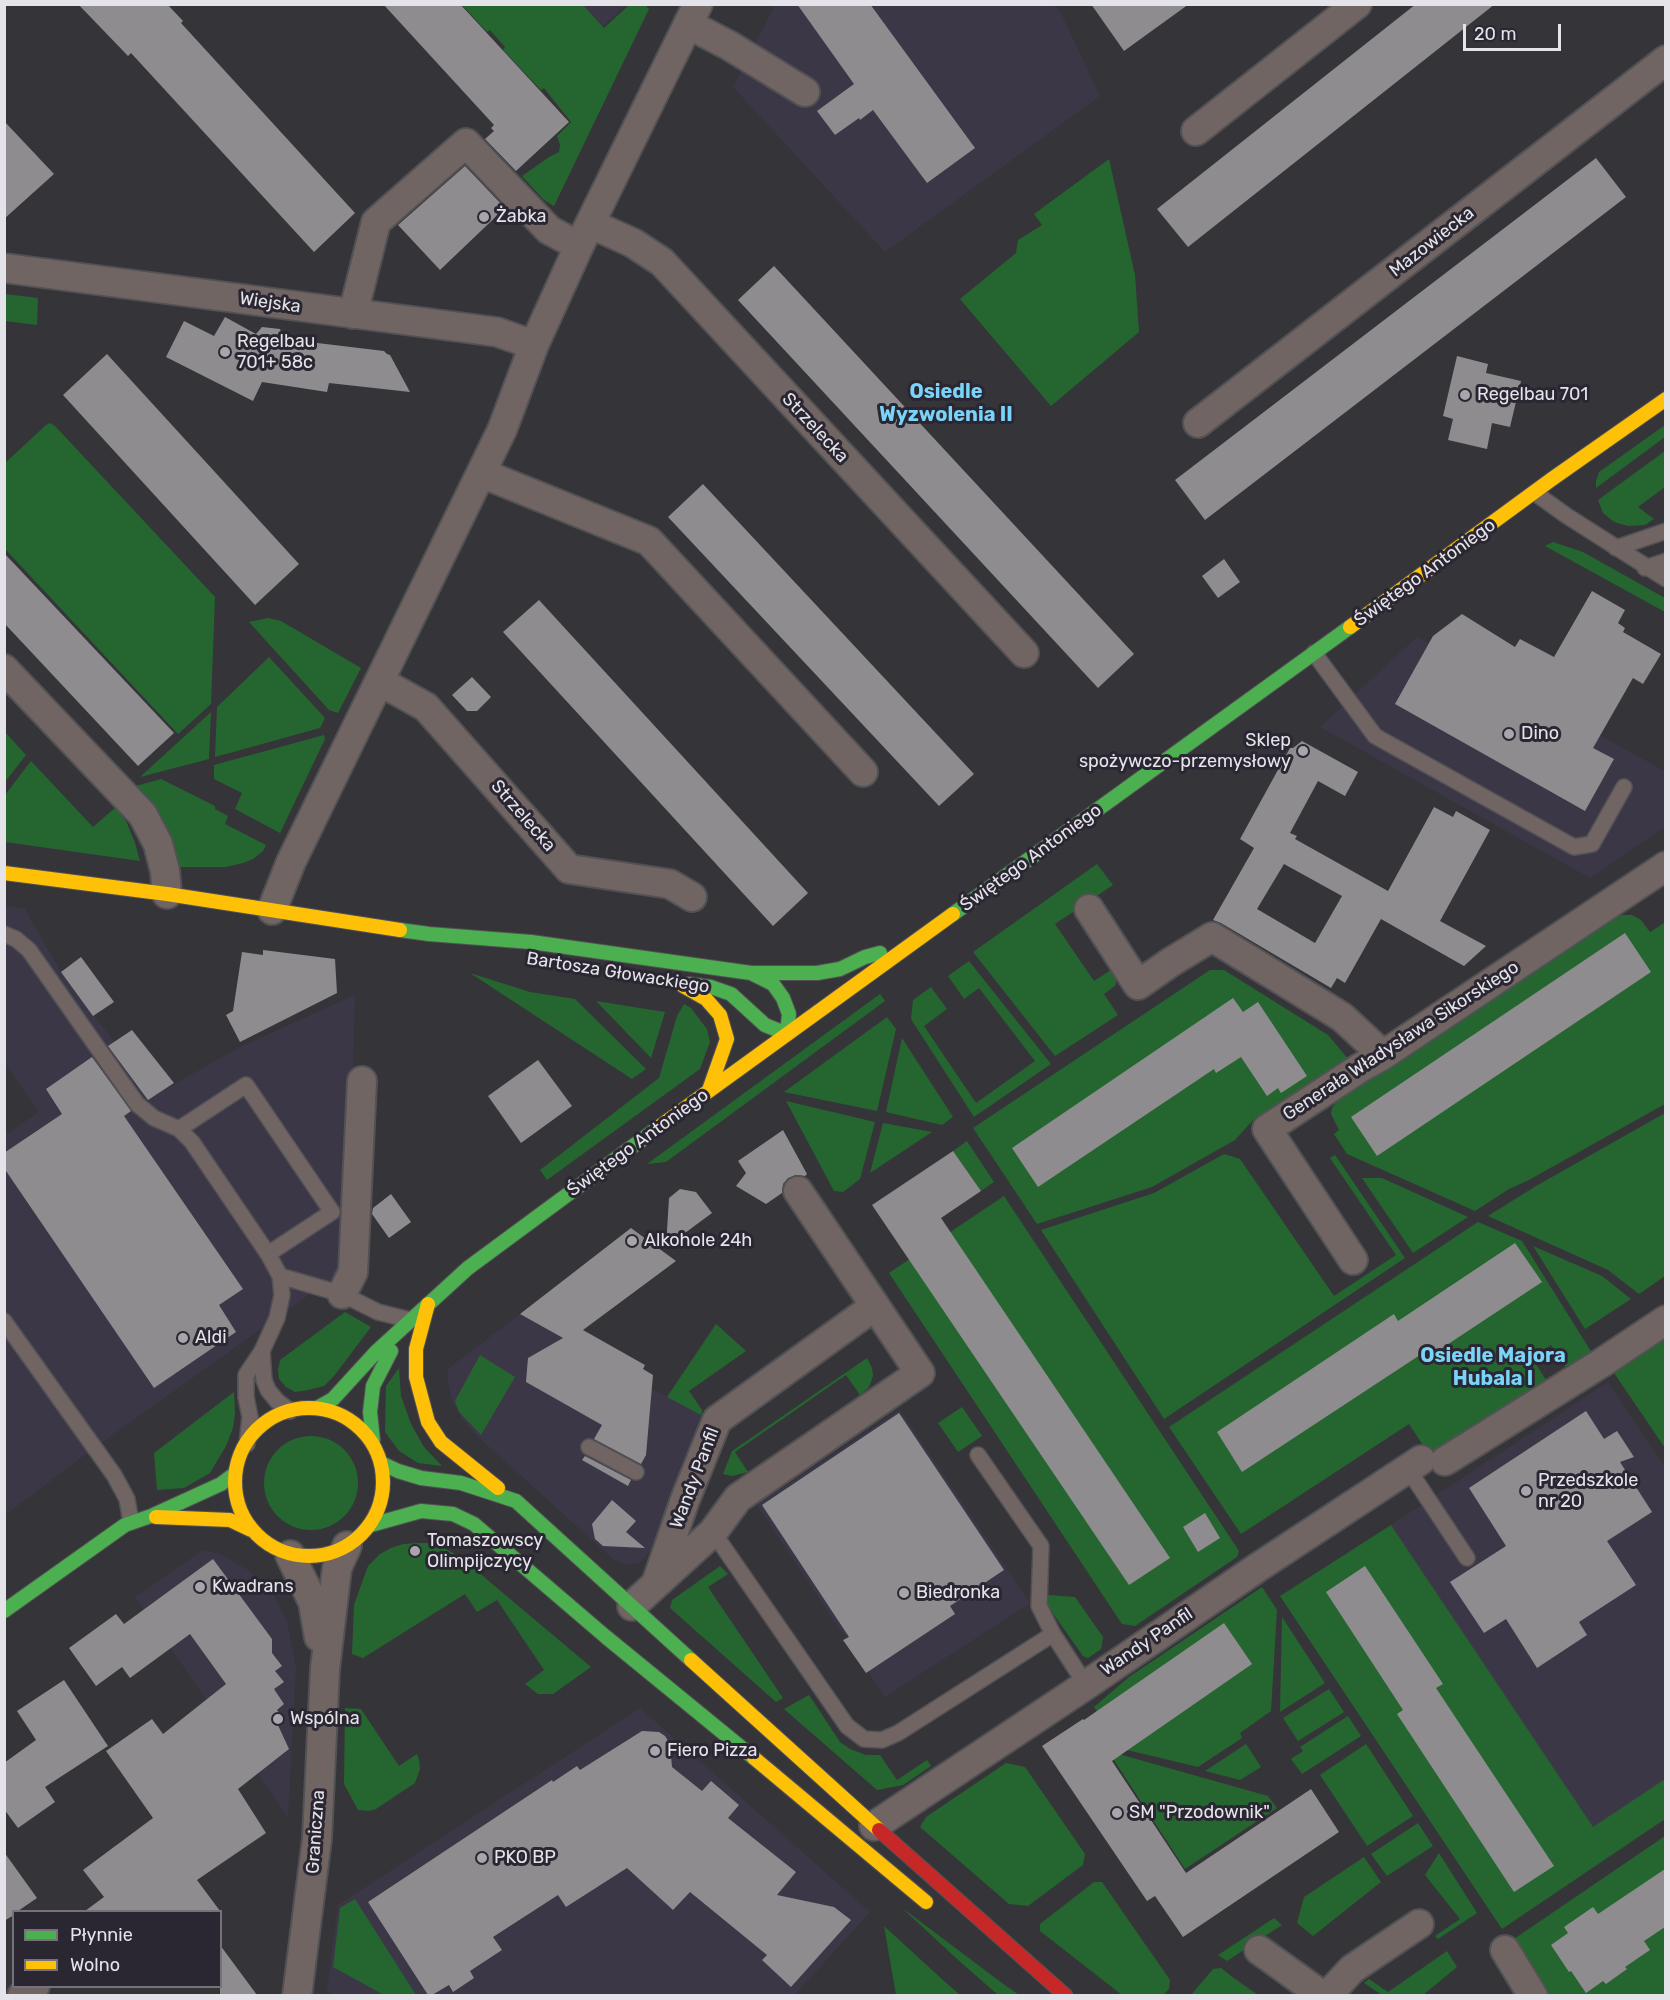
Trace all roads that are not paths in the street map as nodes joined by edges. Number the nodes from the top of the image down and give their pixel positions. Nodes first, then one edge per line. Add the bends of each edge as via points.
1 (1357, 4) edge
2 (693, 14) edge
3 (1665, 60) edge
4 (805, 92) dead end
5 (1196, 131) dead end
6 (585, 235) junction
7 (4, 268) edge
8 (353, 314) junction
9 (534, 345) junction
10 (1665, 399) edge
11 (1198, 423) dead end
12 (481, 473) junction
13 (1535, 493) junction
14 (1665, 531) edge
15 (1616, 548) junction
16 (1665, 561) edge
17 (1646, 568) junction
18 (1665, 579) edge
19 (1024, 653) dead end
20 (1314, 653) junction
21 (4, 669) edge
22 (381, 682) junction
23 (862, 772) dead end
24 (1624, 787) dead end
25 (1665, 866) edge
26 (4, 873) edge
27 (167, 894) junction
28 (692, 897) dead end
29 (1089, 909) dead end
30 (272, 910) junction
31 (4, 934) edge
32 (429, 934) junction
33 (909, 946) junction
34 (505, 953) dead end
35 (751, 973) junction
36 (787, 1034) junction
37 (1383, 1055) junction
38 (362, 1081) dead end
39 (709, 1090) junction
40 (179, 1129) junction
41 (798, 1191) dead end
42 (268, 1254) junction
43 (1353, 1260) dead end
44 (280, 1276) junction
45 (342, 1294) junction
46 (429, 1302) junction
47 (875, 1306) junction
48 (1665, 1320) edge
49 (4, 1321) edge
50 (408, 1323) junction
51 (262, 1352) junction
52 (317, 1408) junction
53 (290, 1411) junction
54 (374, 1440) junction
55 (247, 1444) junction
56 (589, 1447) dead end
57 (978, 1455) dead end
58 (381, 1463) junction
59 (1425, 1464) junction
60 (636, 1472) dead end
61 (233, 1475) junction
62 (516, 1501) junction
63 (151, 1516) junction
64 (131, 1522) junction
65 (371, 1525) junction
66 (251, 1530) junction
67 (713, 1532) junction
68 (347, 1546) junction
69 (290, 1555) junction
70 (1467, 1558) dead end
71 (656, 1584) junction
72 (628, 1610) junction
73 (4, 1611) edge
74 (1053, 1634) junction
75 (325, 1668) junction
76 (1086, 1685) junction
77 (864, 1833) junction
78 (936, 1909) dead end
79 (1419, 1924) dead end
80 (976, 1935) dead end
81 (1259, 1950) dead end
82 (1505, 1950) dead end
83 (1046, 1980) junction
84 (297, 1995) edge
85 (1066, 1995) edge
86 (1325, 1995) edge
87 (1533, 1995) edge

1 - 5 street
2 - 4 street via 730,46
2 - 6 street
3 - 11 street, Mazowiecka
6 - 8 street, Strzelecka via 549,230 466,143 376,222
6 - 9 street
6 - 19 street, Strzelecka via 633,243 662,262
7 - 8 street, Wiejska
8 - 9 street, Wiejska via 498,332
9 - 12 street
10 - 13 street, Świętego Antoniego
12 - 22 street
12 - 23 street via 649,541
13 - 15 lane
13 - 20 street, Świętego Antoniego
14 - 15 lane
15 - 17 lane
16 - 17 lane
17 - 18 lane
20 - 24 lane via 1375,736 1574,847 1592,844
20 - 33 street, Świętego Antoniego
21 - 27 street via 142,815 158,844
22 - 28 street, Strzelecka via 426,707 569,869 670,884
22 - 30 street via 291,862
25 - 37 street, Generała Władysława Sikorskiego
26 - 27 street, Bartosza Głowackiego
27 - 30 street, Bartosza Głowackiego
29 - 37 street via 1138,985 1212,937 1342,1017
30 - 32 street, Bartosza Głowackiego
31 - 40 lane via 29,950 137,1104 154,1118
32 - 34 street, Bartosza Głowackiego
32 - 35 street, Bartosza Głowackiego via 531,942
33 - 35 street, Bartosza Głowackiego via 817,973
33 - 36 street, Świętego Antoniego
35 - 36 street, Bartosza Głowackiego via 773,984 783,998 789,1014
36 - 39 street, Świętego Antoniego
36 - 39 street, Bartosza Głowackiego via 765,1025 731,994 711,987 670,982 706,999 720,1015 727,1039
37 - 43 street, Generała Władysława Sikorskiego via 1267,1129
38 - 45 street via 353,1272
39 - 46 street, Świętego Antoniego via 468,1268
40 - 42 lane via 192,1142
40 - 42 lane via 246,1085 332,1212
41 - 47 street, Wandy Panfil
42 - 44 lane
44 - 45 lane
44 - 51 lane via 282,1294 277,1318
45 - 50 lane
46 - 50 street, Świętego Antoniego
46 - 62 street via 416,1349 416,1377 428,1422 441,1442
47 - 67 street, Wandy Panfil via 920,1373 738,1498
47 - 71 street, Wandy Panfil via 717,1420
48 - 59 street via 1603,1362
49 - 64 lane via 114,1475 127,1499
50 - 52 street, Świętego Antoniego via 333,1399
50 - 54 street, Świętego Antoniego via 373,1386 370,1412
51 - 53 lane via 268,1390
51 - 55 lane via 246,1376 250,1417
52 - 53 street
52 - 54 street via 348,1417
53 - 55 street via 262,1426
54 - 58 street
55 - 61 street
56 - 60 lane
57 - 74 lane via 1041,1546 1040,1606
58 - 62 street via 421,1478 461,1483
58 - 65 street via 382,1495
59 - 70 lane
59 - 76 street, Wandy Panfil via 1247,1575
61 - 63 street
61 - 66 street via 235,1497
62 - 72 street
63 - 64 street
63 - 66 street via 230,1520
64 - 73 street
65 - 68 street
65 - 77 street via 421,1511 453,1514 474,1524 637,1656 728,1739
66 - 69 street via 276,1551
67 - 71 street, Wandy Panfil
67 - 74 lane via 847,1726 864,1739 882,1740 898,1733
68 - 69 street via 322,1555
68 - 75 street, Graniczna via 337,1568
69 - 75 street, Graniczna via 313,1602
71 - 72 street, Wandy Panfil
72 - 77 street
74 - 76 lane
75 - 84 street, Graniczna via 317,1839
76 - 77 street, Wandy Panfil
77 - 78 street
77 - 83 street
79 - 86 street via 1352,1969
80 - 83 street
81 - 86 street
82 - 87 street
83 - 85 street

